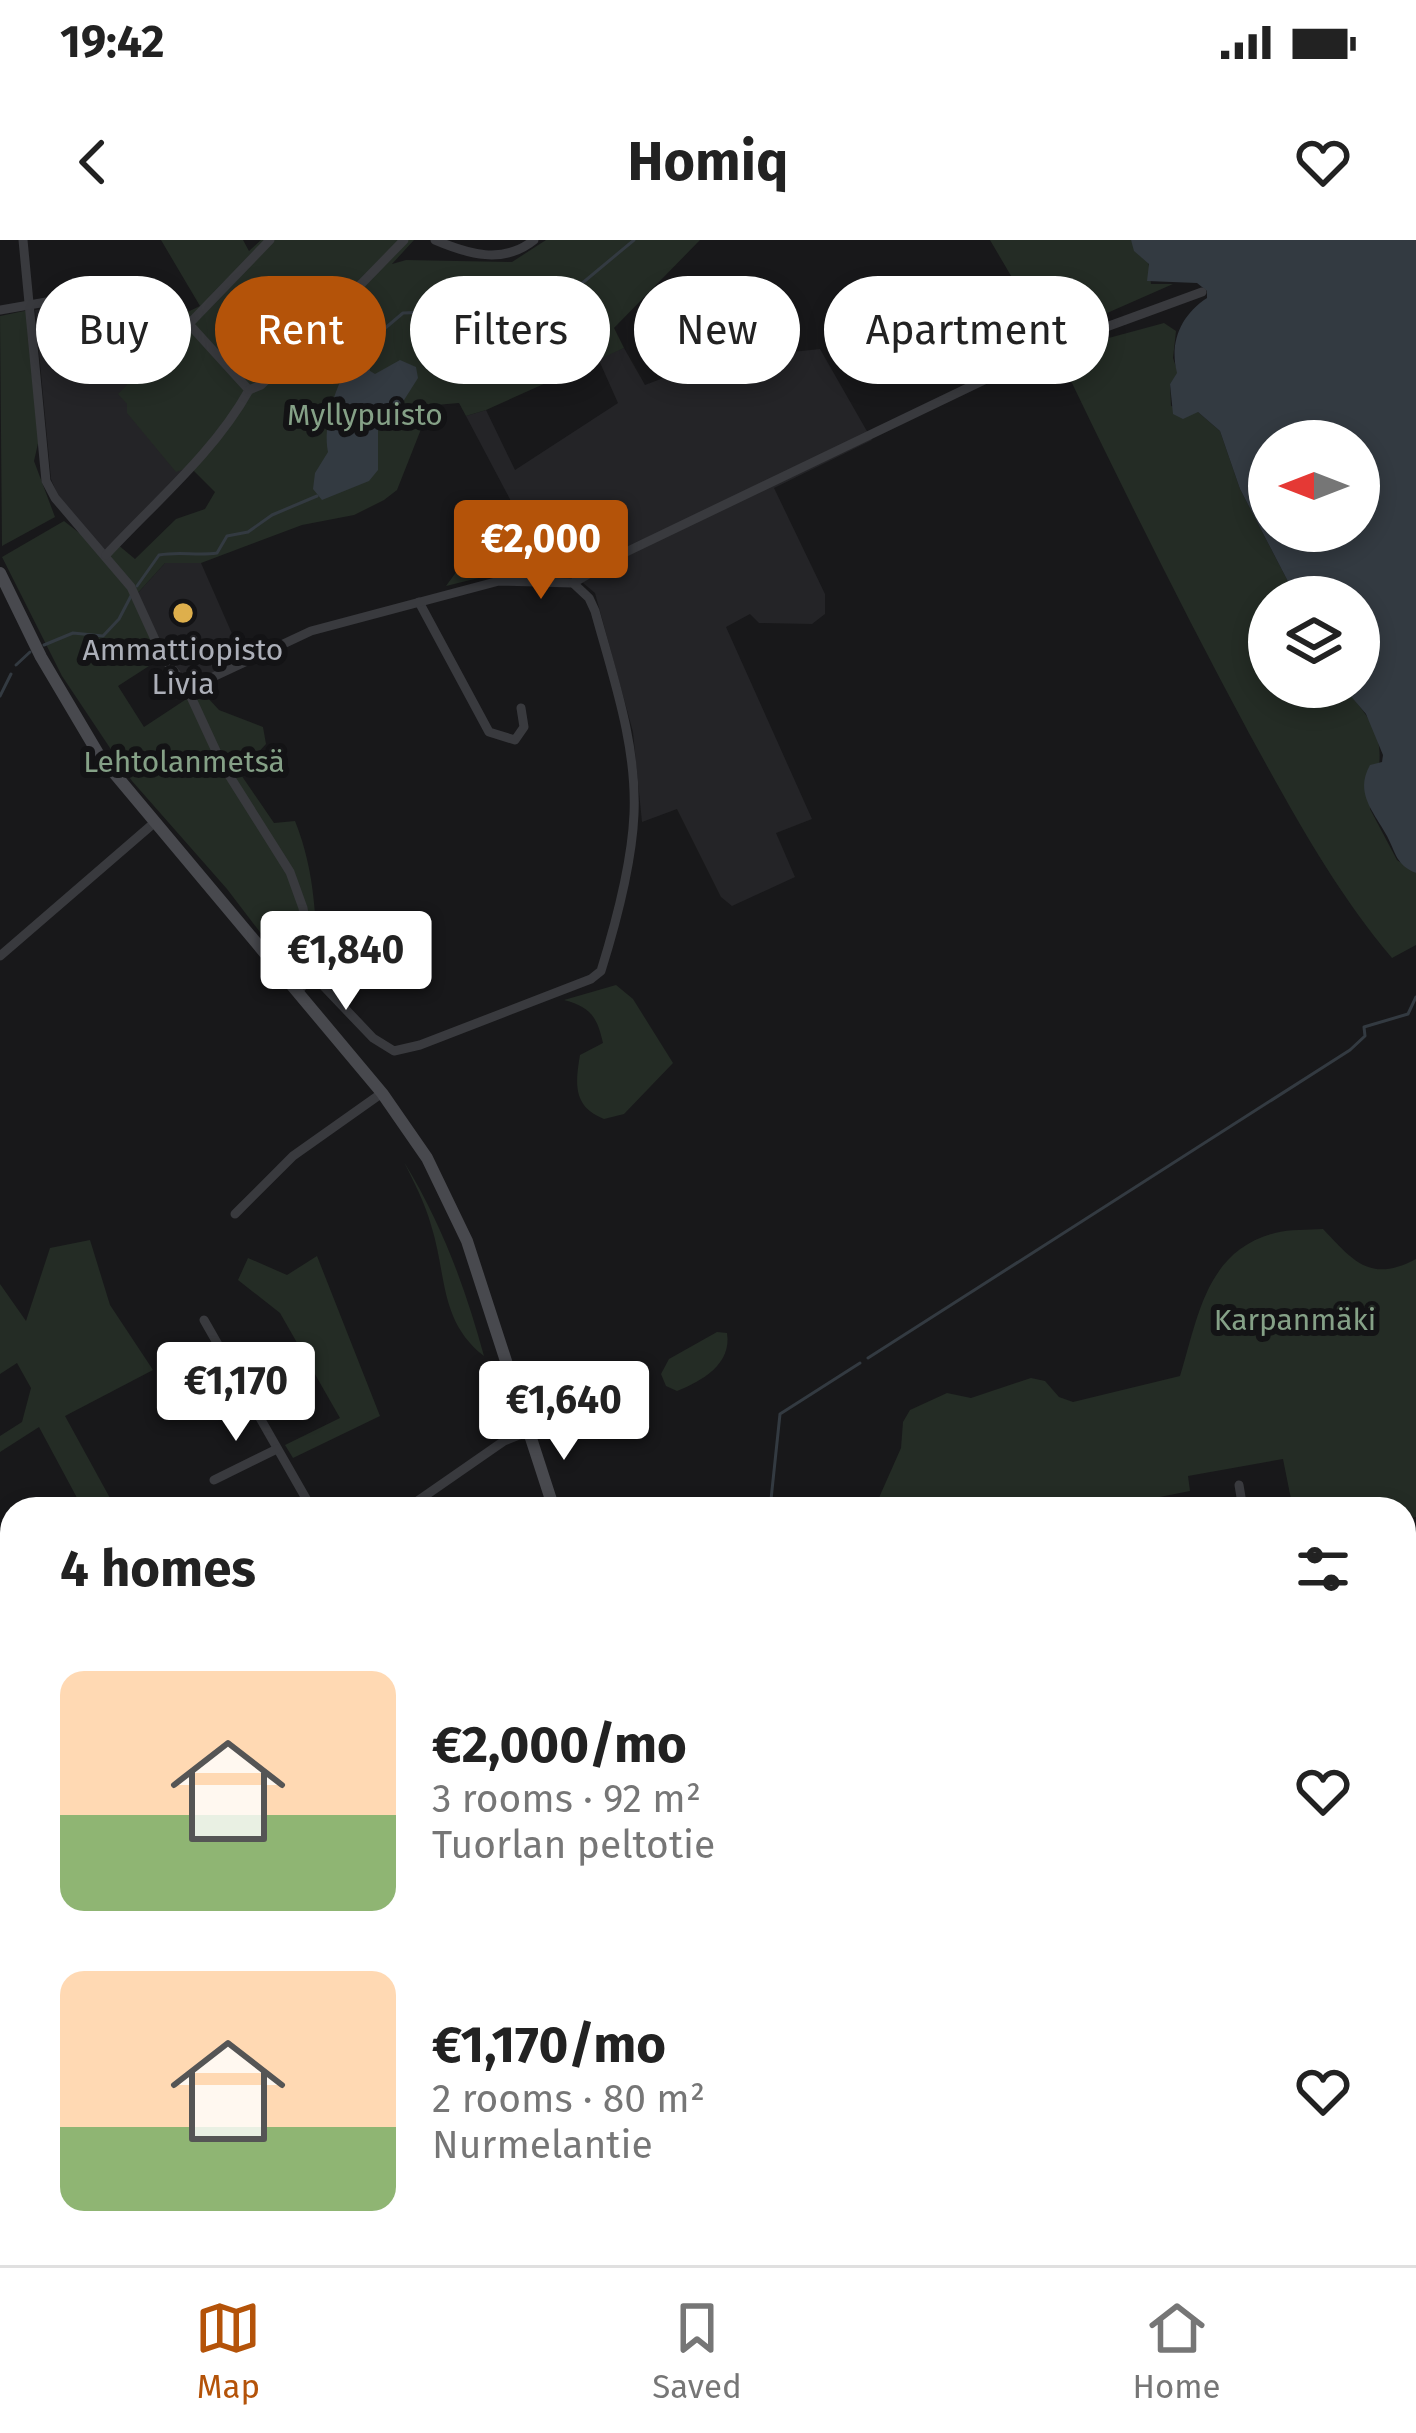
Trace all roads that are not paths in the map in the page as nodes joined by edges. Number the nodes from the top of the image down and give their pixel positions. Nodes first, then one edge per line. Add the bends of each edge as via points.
1 (23, 240) edge
2 (270, 240) edge
3 (404, 240) edge
4 (435, 240) edge
5 (534, 240) edge
6 (1202, 292) dead end
7 (36, 303) edge
8 (31, 304) junction
9 (0, 310) edge
10 (191, 322) edge
11 (191, 326) edge
12 (249, 390) junction
13 (106, 555) junction
14 (0, 573) edge
15 (573, 583) junction
16 (419, 602) junction
17 (185, 686) junction
18 (521, 708) dead end
19 (154, 823) junction
20 (0, 956) edge
21 (311, 973) junction
22 (298, 993) junction
23 (382, 1093) junction
24 (235, 1214) dead end
25 (204, 1320) dead end
26 (529, 1431) junction
27 (277, 1449) junction
28 (214, 1480) dead end
29 (1239, 1485) dead end
30 (305, 1497) edge
31 (423, 1497) edge
32 (550, 1497) edge
33 (1241, 1497) edge

1 - 8 street
2 - 10 street
3 - 12 street
4 - 5 street via 485,256
6 - 15 street via 1057,345
7 - 8 street
8 - 9 street
8 - 13 street via 46,481
11 - 12 street
12 - 13 street via 202,454
13 - 17 street
14 - 19 main road via 84,731
15 - 16 street via 500,580
15 - 21 street via 595,611 631,757 632,831 601,971 394,1051
16 - 17 street via 311,631
16 - 18 street via 489,732 515,740 524,727
17 - 21 street via 290,872 308,928
19 - 20 street
19 - 22 main road
21 - 22 street
22 - 23 main road
23 - 24 street via 293,1156
23 - 26 main road via 451,1205
25 - 27 street
26 - 31 street
26 - 32 main road
27 - 28 street
27 - 30 street
29 - 33 street

